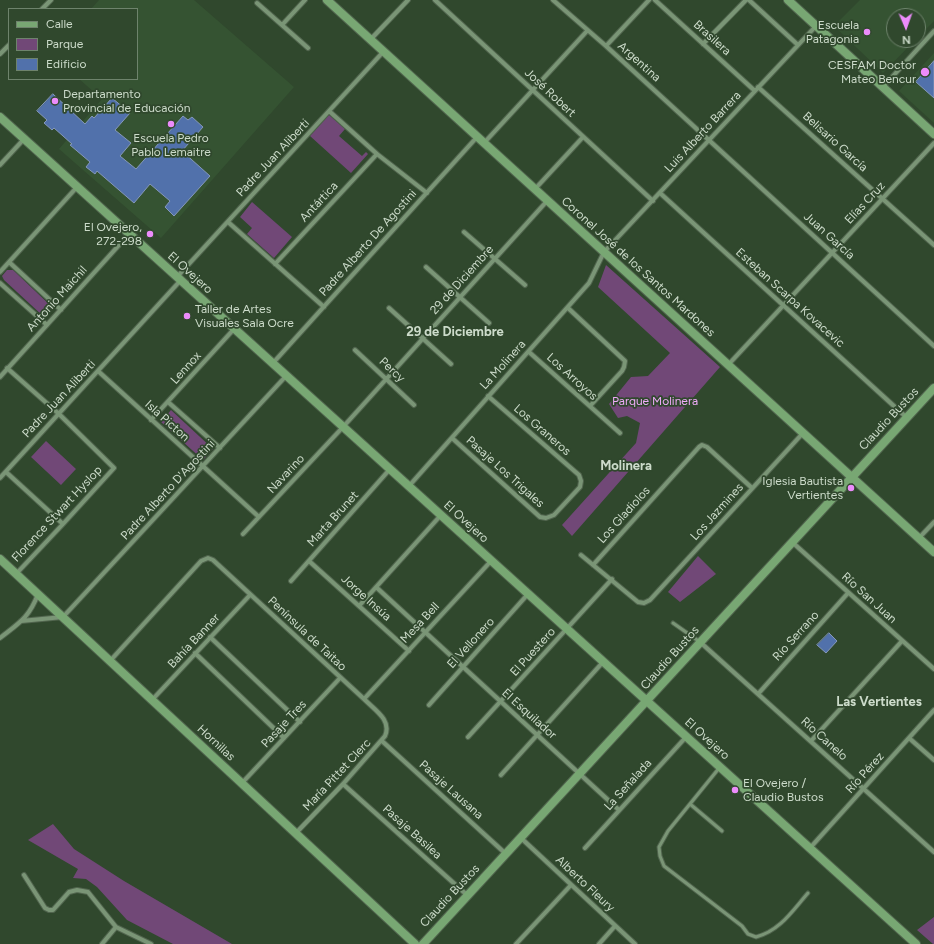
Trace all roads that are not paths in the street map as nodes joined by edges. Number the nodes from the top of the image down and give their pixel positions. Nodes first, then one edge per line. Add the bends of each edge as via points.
1 (51, 0) edge
2 (305, 0) edge
3 (327, 0) edge
4 (408, 0) edge
5 (435, 0) edge
6 (553, 0) edge
7 (649, 0) edge
8 (655, 0) edge
9 (747, 0) edge
10 (788, 0) edge
11 (257, 3) dead end
12 (43, 8) edge
13 (282, 25) junction
14 (816, 26) junction
15 (587, 31) junction
16 (934, 31) edge
17 (370, 40) junction
18 (703, 44) junction
19 (798, 45) junction
20 (8, 46) edge
21 (606, 46) junction
22 (308, 48) dead end
23 (383, 52) junction
24 (0, 54) edge
25 (758, 87) junction
26 (883, 87) junction
27 (533, 90) junction
28 (754, 91) junction
29 (329, 111) junction
30 (0, 117) edge
31 (934, 134) edge
32 (477, 137) junction
33 (583, 137) junction
34 (24, 139) junction
35 (710, 141) junction
36 (484, 143) junction
37 (934, 143) edge
38 (377, 154) junction
39 (0, 165) edge
40 (77, 187) junction
41 (535, 189) junction
42 (426, 193) junction
43 (660, 193) junction
44 (882, 198) junction
45 (547, 201) junction
46 (653, 201) junction
47 (228, 222) junction
48 (464, 232) dead end
49 (129, 234) junction
50 (934, 245) edge
51 (604, 252) junction
52 (832, 253) junction
53 (495, 259) junction
54 (9, 262) junction
55 (275, 264) junction
56 (426, 267) dead end
57 (0, 272) edge
58 (179, 279) junction
59 (0, 283) edge
60 (525, 285) dead end
61 (460, 297) junction
62 (783, 306) junction
63 (324, 307) junction
64 (389, 308) dead end
65 (568, 308) junction
66 (61, 310) junction
67 (488, 323) dead end
68 (46, 326) junction
69 (234, 329) junction
70 (423, 338) junction
71 (934, 346) edge
72 (355, 350) dead end
73 (529, 352) junction
74 (273, 363) junction
75 (451, 364) dead end
76 (728, 365) junction
77 (8, 368) junction
78 (98, 371) junction
79 (286, 376) junction
80 (0, 377) edge
81 (386, 379) junction
82 (934, 388) edge
83 (488, 396) junction
84 (168, 402) junction
85 (414, 405) dead end
86 (590, 406) junction
87 (59, 414) junction
88 (906, 418) junction
89 (151, 420) junction
90 (343, 427) junction
91 (803, 432) junction
92 (620, 433) dead end
93 (452, 438) junction
94 (220, 448) junction
95 (203, 466) junction
96 (390, 469) junction
97 (6, 472) junction
98 (851, 477) junction
99 (0, 478) edge
100 (409, 487) junction
101 (752, 488) junction
102 (441, 515) junction
103 (259, 517) junction
104 (546, 518) joint
105 (934, 522) edge
106 (63, 524) junction
107 (243, 534) dead end
108 (919, 538) junction
109 (792, 542) junction
110 (934, 552) edge
111 (581, 555) dead end
112 (0, 560) edge
113 (309, 561) junction
114 (491, 561) junction
115 (594, 564) junction
116 (16, 574) junction
117 (612, 579) junction
118 (291, 581) dead end
119 (376, 587) junction
120 (848, 593) junction
121 (38, 594) junction
122 (528, 594) junction
123 (250, 595) junction
124 (359, 606) junction
125 (63, 617) junction
126 (21, 621) junction
127 (673, 623) dead end
128 (567, 629) junction
129 (426, 633) junction
130 (210, 637) junction
131 (0, 638) edge
132 (902, 640) junction
133 (700, 642) junction
134 (409, 651) junction
135 (195, 653) junction
136 (110, 661) junction
137 (603, 662) junction
138 (463, 667) junction
139 (934, 669) edge
140 (340, 678) junction
141 (758, 694) junction
142 (152, 700) junction
143 (364, 700) junction
144 (501, 701) junction
145 (647, 701) junction
146 (429, 705) dead end
147 (934, 710) edge
148 (300, 722) junction
149 (387, 728) joint
150 (538, 735) junction
151 (468, 737) dead end
152 (686, 737) junction
153 (284, 738) junction
154 (909, 738) junction
155 (382, 741) junction
156 (811, 741) junction
157 (934, 760) edge
158 (720, 767) junction
159 (579, 773) junction
160 (501, 775) dead end
161 (242, 783) junction
162 (343, 784) junction
163 (864, 789) junction
164 (690, 804) junction
165 (620, 810) junction
166 (722, 831) dead end
167 (296, 833) junction
168 (521, 838) junction
169 (585, 848) dead end
170 (810, 848) junction
171 (934, 852) edge
172 (506, 854) junction
173 (24, 875) dead end
174 (571, 885) junction
175 (808, 893) dead end
176 (467, 895) junction
177 (116, 926) junction
178 (615, 926) junction
179 (102, 944) edge
180 (151, 944) edge
181 (415, 944) edge
182 (423, 944) edge
183 (516, 944) edge
184 (598, 944) edge
185 (635, 944) edge
186 (916, 944) edge

1 - 12 street
2 - 13 street
3 - 17 street, Coronel José de los Santos Mardones
4 - 17 street
5 - 27 street, José Robert
6 - 15 street, Argentina
7 - 21 street
8 - 18 street, Brasilera
9 - 18 street
9 - 19 street
10 - 14 street
11 - 13 street
13 - 22 street
14 - 19 street, Luis Alberto Barrera
14 - 26 street
15 - 21 street, Argentina
15 - 27 street
16 - 26 street
17 - 23 street, Coronel José de los Santos Mardones
18 - 28 street, Brasilera
19 - 25 street, Luis Alberto Barrera
20 - 24 street
21 - 35 street, Argentina
23 - 29 street, Padre Juan Aliberti
23 - 32 street, Coronel José de los Santos Mardones
25 - 28 street, Luis Alberto Barrera
25 - 44 street, Belisario García
26 - 31 street
27 - 33 street, José Robert
27 - 36 street
28 - 35 street, Luis Alberto Barrera
29 - 38 street
29 - 47 street, Padre Juan Aliberti
30 - 34 street, El Ovejero
32 - 36 street, Coronel José de los Santos Mardones
32 - 42 street, Padre Alberto De Agostini
33 - 41 street
33 - 46 street, José Robert
34 - 39 street
34 - 40 street, El Ovejero
35 - 43 street, Luis Alberto Barrera
35 - 52 street, Juan García
36 - 41 street, Coronel José de los Santos Mardones
37 - 44 street, Elías Cruz
38 - 42 street
38 - 55 street, Antártica
40 - 49 street, El Ovejero
40 - 54 street
41 - 45 street, Coronel José de los Santos Mardones
42 - 63 street, Padre Alberto De Agostini
43 - 46 street, Luis Alberto Barrera
43 - 62 street, Esteban Scarpa Kovacevic
44 - 50 street, Belisario García
44 - 52 street, Elías Cruz
45 - 51 street, Coronel José de los Santos Mardones
45 - 53 street, 29 de Diciembre
46 - 51 street, Luis Alberto Barrera
47 - 55 street
47 - 58 street, Padre Juan Aliberti
48 - 53 street
49 - 58 street, El Ovejero
49 - 66 street, Antonio Maichil
51 - 65 street, La Molinera via 589,283
51 - 76 street, Coronel José de los Santos Mardones
52 - 62 street, Elías Cruz
52 - 71 street, Juan García
53 - 60 street
53 - 61 street, 29 de Diciembre
54 - 57 street
54 - 66 street
55 - 63 street
56 - 61 street
58 - 69 street, El Ovejero
58 - 78 street, Padre Juan Aliberti
59 - 68 street
61 - 67 street
61 - 70 street, 29 de Diciembre
62 - 76 street, Elías Cruz
62 - 88 street, Esteban Scarpa Kovacevic
63 - 74 street, Padre Alberto De Agostini
64 - 70 street
65 - 73 street, La Molinera
65 - 86 street via 625,361 624,367
66 - 68 street, Antonio Maichil
68 - 77 street, Antonio Maichil
69 - 74 street, El Ovejero
69 - 84 street, Lennox
70 - 75 street
70 - 81 street, 29 de Diciembre
72 - 81 street, Percy
73 - 83 street, La Molinera
73 - 86 street, Los Arroyos
74 - 79 street, El Ovejero
76 - 91 street, Coronel José de los Santos Mardones
77 - 80 street, Antonio Maichil
77 - 87 street
78 - 87 street, Padre Juan Aliberti
78 - 89 street, Isla Picton
79 - 90 street, El Ovejero
79 - 94 street, Padre Alberto D'Agostini
81 - 85 street, Percy
81 - 90 street, 29 de Diciembre
82 - 88 street, Claudio Bustos
83 - 93 street, La Molinera
83 - 104 street, Los Graneros via 579,475 580,488 554,515
84 - 89 street, Lennox
84 - 94 street
86 - 92 street, Los Arroyos
87 - 97 street, Padre Juan Aliberti
87 - 106 street, Florence Stwart Hyslop via 114,468
88 - 98 street, Claudio Bustos
89 - 95 street, Isla Picton
90 - 96 street, El Ovejero
90 - 103 street, Navarino
91 - 98 street, Coronel José de los Santos Mardones
91 - 101 street, Los Jazmines
93 - 100 street, La Molinera
93 - 104 street, Pasaje Los Trigales via 540,517
94 - 95 street, Padre Alberto D'Agostini
95 - 103 street, Isla Picton
95 - 125 street, Padre Alberto D'Agostini
96 - 100 street, El Ovejero
96 - 113 street, Marta Brunet
97 - 99 street, Padre Juan Aliberti
97 - 106 street
98 - 108 street, Coronel José de los Santos Mardones
98 - 109 street, Claudio Bustos
100 - 102 street, El Ovejero
101 - 115 street, Los Gladiolos via 707,447 699,446
101 - 117 street, Los Jazmines via 650,600 638,602
102 - 114 street, El Ovejero
102 - 119 street
103 - 107 street, Navarino
105 - 108 street
106 - 116 street, Florence Stwart Hyslop
108 - 110 street, Coronel José de los Santos Mardones
109 - 120 street, Río San Juan
109 - 133 street, Claudio Bustos
111 - 115 street
112 - 116 street, Hornillas
113 - 118 street, Marta Brunet
113 - 124 street, Jorge Insúa
114 - 122 street, El Ovejero
114 - 129 street, Mesa Bell
115 - 117 street
116 - 121 street, Hornillas
117 - 128 street, El Puestero
119 - 124 street
119 - 129 street, El Esquilador
120 - 132 street, Río San Juan
120 - 141 street, Río Serrano
121 - 125 street, Hornillas
121 - 126 street via 30,612
122 - 128 street, El Ovejero
122 - 138 street, El Vellonero
123 - 130 street, Bahía Banner
123 - 136 street, Península de Taitao via 213,560 208,558 201,561
123 - 140 street, Península de Taitao
124 - 134 street, Jorge Insúa
125 - 126 street
125 - 136 street, Hornillas
126 - 131 street
127 - 133 lane
128 - 137 street, El Ovejero
128 - 144 street, El Puestero
129 - 134 street, Mesa Bell
129 - 138 street, El Esquilador
130 - 135 street, Bahía Banner
130 - 148 street
132 - 139 street, Río San Juan
132 - 156 street
133 - 141 street, Río Canelo
133 - 145 street, Claudio Bustos
134 - 143 street, Mesa Bell
135 - 142 street, Bahía Banner
135 - 153 street
136 - 142 street, Hornillas
137 - 145 street, El Ovejero
137 - 150 street
138 - 144 street, El Esquilador
138 - 146 street, El Vellonero
140 - 143 street, Península de Taitao
140 - 148 street, Pasaje Tres
141 - 156 street, Río Canelo
142 - 161 street, Hornillas
143 - 149 street, Península de Taitao via 384,718
144 - 150 street, El Esquilador
144 - 151 street, El Puestero
145 - 152 street, El Ovejero
145 - 159 street, Claudio Bustos
147 - 154 street, Río Pérez
148 - 153 street, Pasaje Tres
149 - 155 street, María Pittet Clerc
150 - 159 street, El Esquilador
150 - 160 street
152 - 158 street, El Ovejero
152 - 165 street, La Señalada
153 - 161 street, Pasaje Tres
154 - 157 street
154 - 163 street, Río Pérez
155 - 162 street, María Pittet Clerc
155 - 172 street, Pasaje Lausana
156 - 163 street, Río Canelo
158 - 164 lane
158 - 170 street, El Ovejero
159 - 165 street, El Esquilador
159 - 168 street, Claudio Bustos
161 - 167 street, Hornillas
162 - 167 street, María Pittet Clerc
162 - 176 street, Pasaje Basilea
163 - 170 street, Río Pérez
163 - 171 street, Río Canelo
164 - 166 lane
164 - 175 lane via 668,831 659,847 664,866 742,926 748,934 756,937 766,935 779,926
165 - 169 street, La Señalada
167 - 181 street, Hornillas
168 - 172 street, Claudio Bustos
168 - 174 street, Alberto Fleury
170 - 186 street, El Ovejero
172 - 176 street, Claudio Bustos
173 - 177 street via 45,908 53,910 69,892 88,892
174 - 178 street, Alberto Fleury
174 - 183 street
176 - 182 street, Claudio Bustos
177 - 179 street
177 - 180 street
178 - 184 street
178 - 185 street, Alberto Fleury

